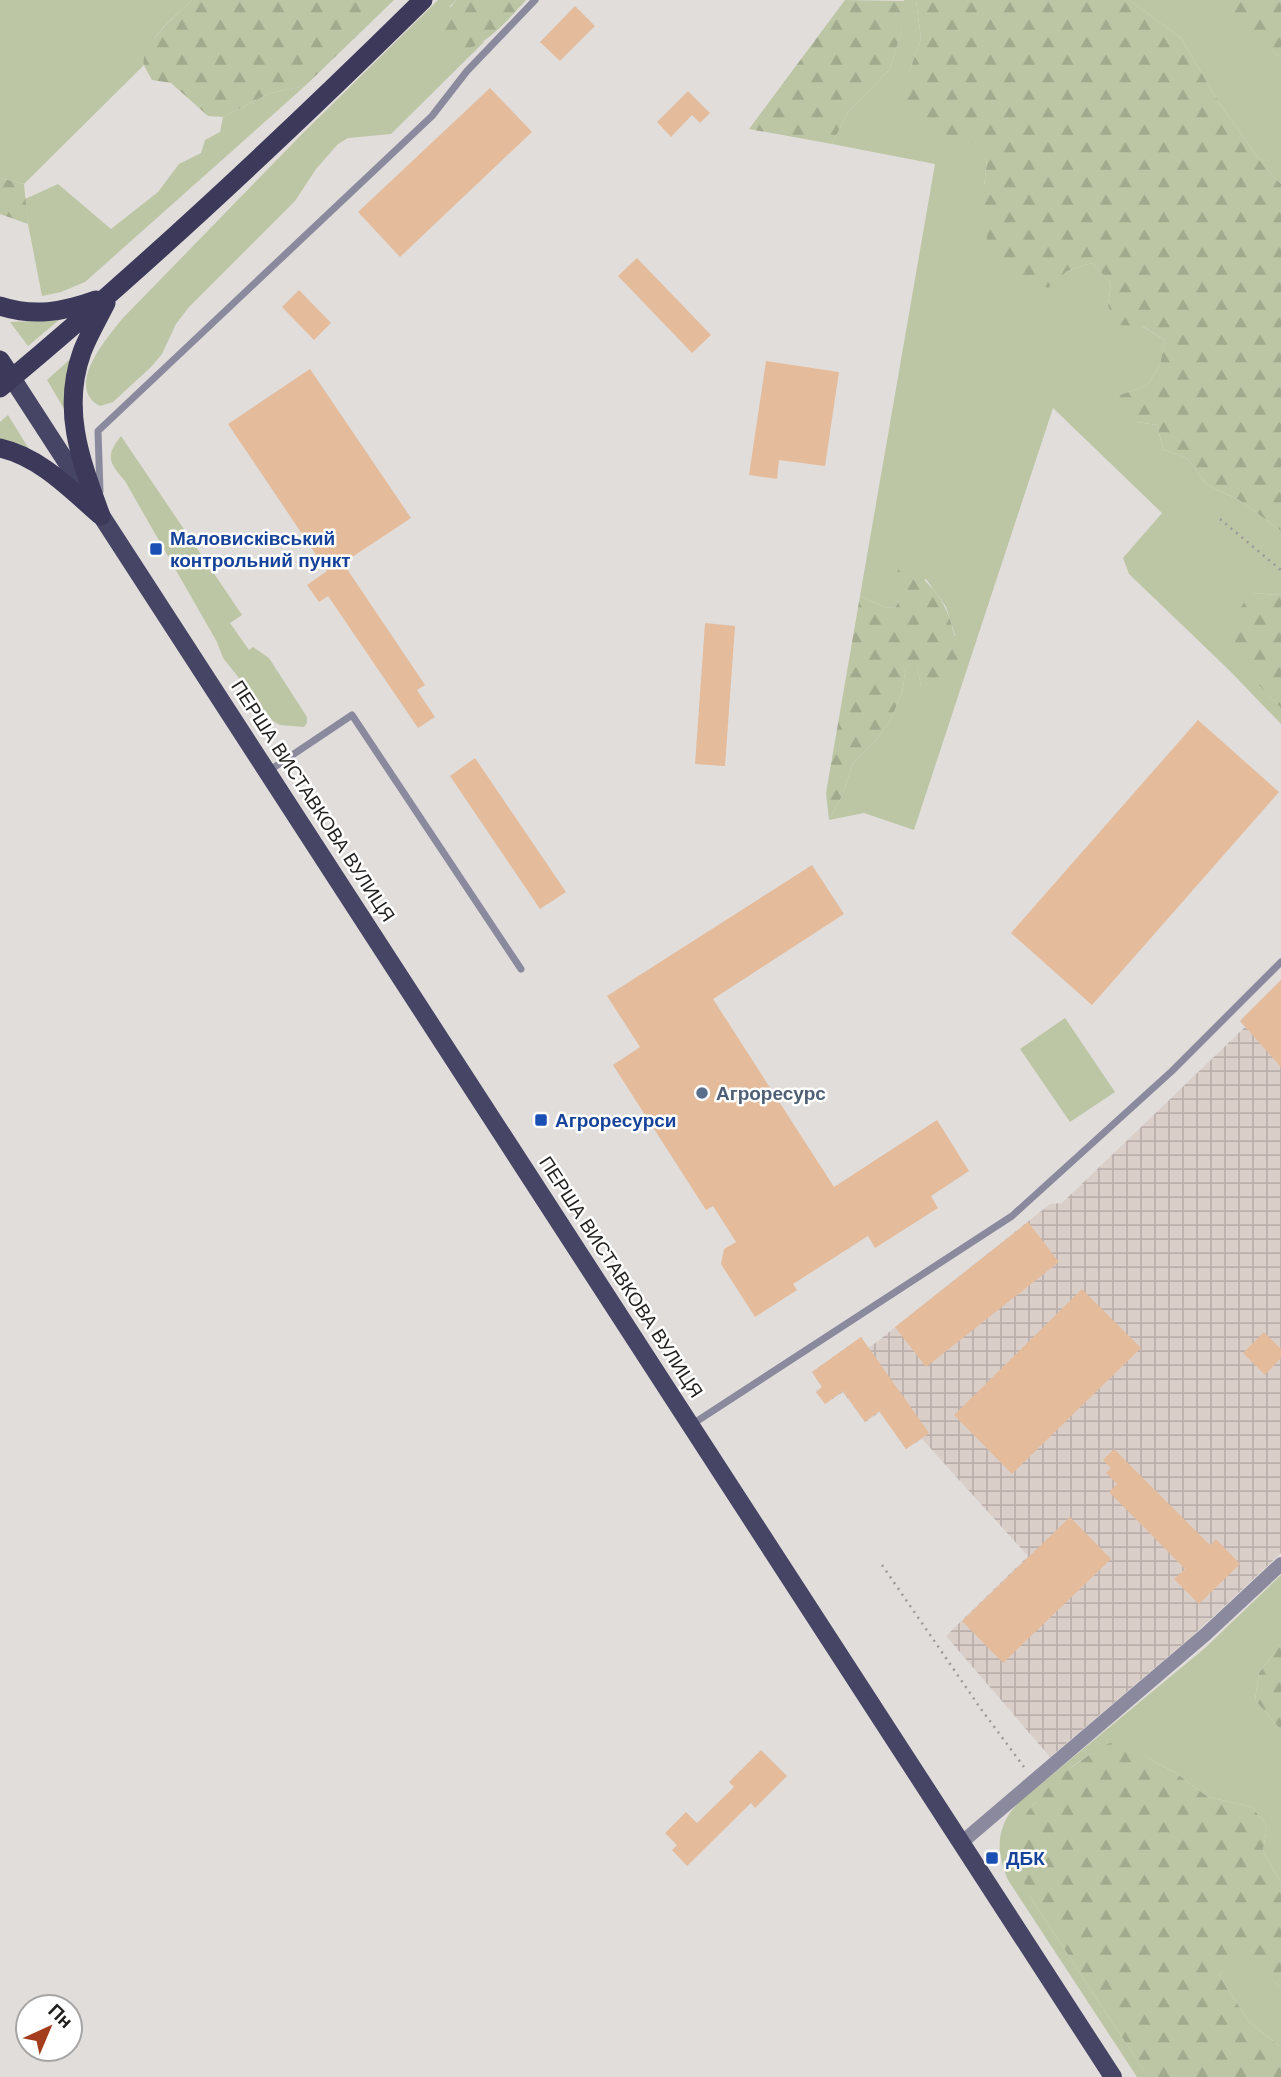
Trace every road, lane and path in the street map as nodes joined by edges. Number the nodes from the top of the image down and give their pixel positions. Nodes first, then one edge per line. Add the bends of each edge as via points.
1 (423, 0) edge
2 (536, 0) edge
3 (110, 295) junction
4 (0, 306) edge
5 (0, 360) edge
6 (6, 383) edge
7 (0, 448) edge
8 (101, 516) junction
9 (1220, 519) dead end
10 (1281, 570) edge
11 (266, 772) junction
12 (1281, 962) edge
13 (521, 969) dead end
14 (691, 1425) junction
15 (1281, 1564) edge
16 (882, 1566) dead end
17 (1035, 1781) junction
18 (961, 1843) junction
19 (1113, 2077) edge

1 - 3 highway
2 - 8 lane via 467,71 432,116 98,431
3 - 4 highway via 69,310 36,314
3 - 6 highway
3 - 8 highway via 82,352 72,408 80,461
5 - 6 highway, ПЕРША ВИСТАВКОВА ВУЛИЦЯ
6 - 8 main road, ПЕРША ВИСТАВКОВА ВУЛИЦЯ
7 - 8 highway via 17,452 47,470
8 - 11 main road, ПЕРША ВИСТАВКОВА ВУЛИЦЯ
9 - 10 path
11 - 13 lane via 352,715
11 - 14 main road, ПЕРША ВИСТАВКОВА ВУЛИЦЯ
12 - 14 lane via 1172,1071 1012,1216
14 - 18 main road, ПЕРША ВИСТАВКОВА ВУЛИЦЯ
15 - 17 street
16 - 17 path
17 - 18 street
18 - 19 main road, ПЕРША ВИСТАВКОВА ВУЛИЦЯ

